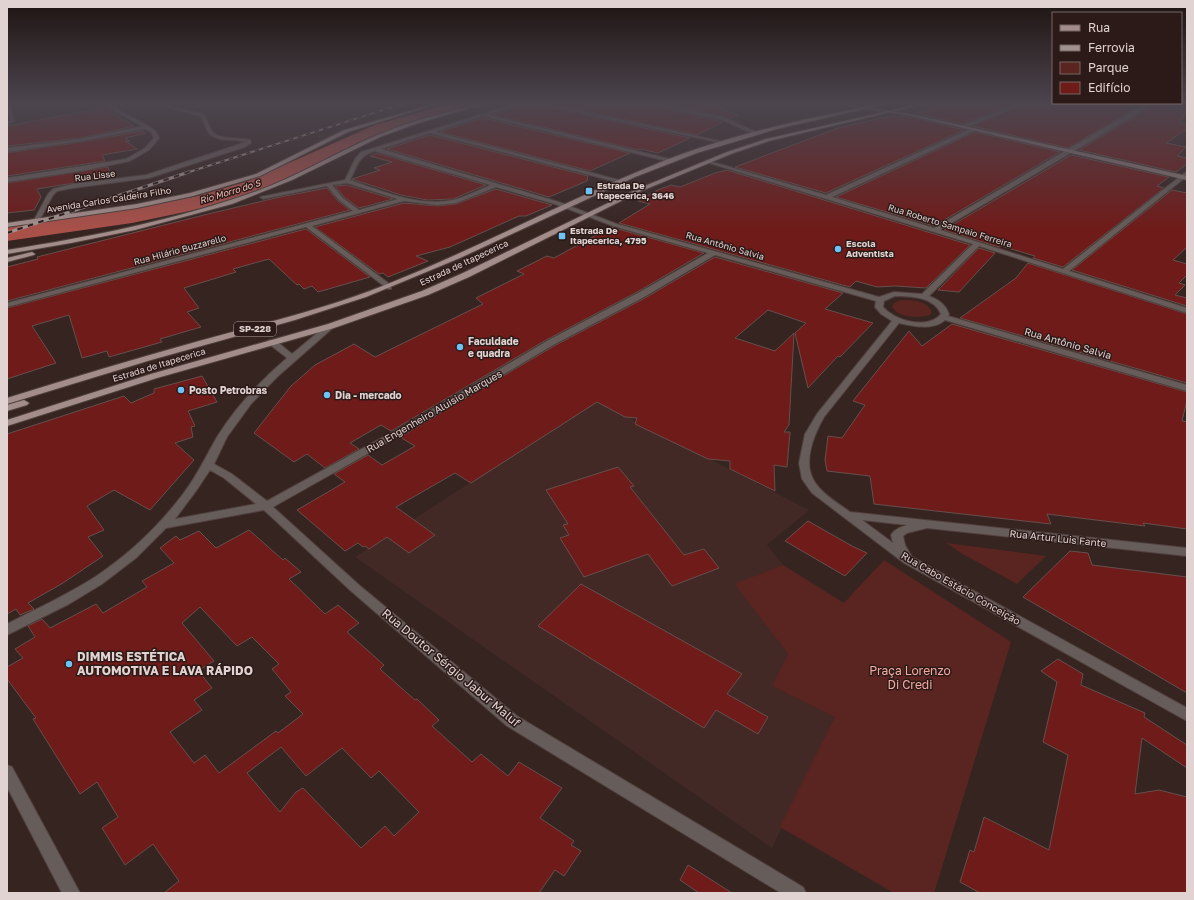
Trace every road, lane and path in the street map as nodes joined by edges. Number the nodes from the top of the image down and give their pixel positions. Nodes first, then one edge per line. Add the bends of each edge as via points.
1 (37, 146) edge
2 (150, 146) edge
3 (239, 146) edge
4 (316, 146) edge
5 (356, 146) edge
6 (385, 146) edge
7 (485, 146) edge
8 (613, 146) edge
9 (711, 146) edge
10 (751, 146) edge
11 (937, 146) edge
12 (1047, 146) edge
13 (1077, 146) edge
14 (375, 149) junction
15 (7, 150) edge
16 (1069, 151) junction
17 (671, 160) junction
18 (708, 161) junction
19 (1186, 176) edge
20 (7, 180) edge
21 (347, 181) junction
22 (620, 181) junction
23 (328, 184) junction
24 (496, 184) junction
25 (263, 197) dead end
26 (826, 197) junction
27 (402, 200) junction
28 (567, 206) junction
29 (357, 212) junction
30 (588, 215) junction
31 (37, 220) junction
32 (7, 225) edge
33 (307, 226) junction
34 (935, 230) junction
35 (91, 239) junction
36 (977, 244) junction
37 (7, 252) edge
38 (714, 253) junction
39 (7, 260) edge
40 (1064, 271) junction
41 (388, 287) junction
42 (924, 297) junction
43 (880, 300) junction
44 (7, 305) edge
45 (1187, 310) edge
46 (944, 318) junction
47 (897, 320) junction
48 (331, 326) junction
49 (272, 342) junction
50 (291, 357) junction
51 (104, 371) junction
52 (1187, 388) edge
53 (7, 401) edge
54 (7, 408) edge
55 (7, 423) edge
56 (208, 465) junction
57 (266, 506) junction
58 (845, 515) junction
59 (930, 524) junction
60 (163, 525) junction
61 (1187, 552) edge
62 (908, 560) junction
63 (7, 630) edge
64 (1187, 715) edge
65 (7, 772) edge
66 (72, 893) edge
67 (797, 893) edge

1 - 15 street
2 - 20 street via 128,160
3 - 31 street, Rua Lisse via 155,175 56,190 51,194
4 - 31 main road, Avenida Carlos Caldeira Filho via 258,175 167,201
5 - 35 main road via 260,192 179,218
6 - 14 street
7 - 22 street
8 - 17 street
9 - 17 main road, Estrada de Itapecerica / SP-228
10 - 18 main road, Estrada de Itapecerica / SP-228
11 - 26 street
12 - 16 main road
13 - 16 street
14 - 21 street via 362,154
14 - 24 street, Rua Antônio Salvia
16 - 19 main road
16 - 34 street
17 - 22 main road, Estrada de Itapecerica / SP-228
18 - 26 street, Rua Roberto Sampaio Ferreira
18 - 30 main road, Estrada de Itapecerica / SP-228
19 - 40 street
21 - 23 street
21 - 27 street
22 - 28 main road, Estrada de Itapecerica / SP-228
23 - 25 street
23 - 29 street
24 - 27 street via 449,202
24 - 28 street, Rua Antônio Salvia
26 - 34 street, Rua Roberto Sampaio Ferreira
27 - 29 street, Rua Hilário Buzzarello
28 - 30 street, Rua Antônio Salvia
28 - 41 main road, Estrada de Itapecerica / SP-228
29 - 33 street, Rua Hilário Buzzarello
30 - 38 street, Rua Antônio Salvia
30 - 48 main road, Estrada de Itapecerica / SP-228 via 425,293
31 - 32 main road, Avenida Carlos Caldeira Filho
33 - 41 street
33 - 44 street, Rua Hilário Buzzarello
34 - 36 street, Rua Roberto Sampaio Ferreira
35 - 37 main road
35 - 39 main road
36 - 40 street, Rua Roberto Sampaio Ferreira
36 - 42 street
38 - 43 street, Rua Antônio Salvia
38 - 57 street, Rua Engenheiro Aluisio Marques via 550,343 412,425
40 - 45 street, Rua Roberto Sampaio Ferreira
41 - 51 main road, Estrada de Itapecerica / SP-228 via 313,312
42 - 43 street via 901,294
42 - 46 street via 942,306 945,310
43 - 47 street via 880,310
46 - 47 street via 929,324
46 - 52 street, Rua Antônio Salvia
47 - 58 street, Rua Cabo Estácio Conceição via 820,416 810,434 804,463 807,478 816,491
48 - 49 main road, Estrada de Itapecerica / SP-228
48 - 50 street
49 - 50 street
49 - 55 main road, Estrada de Itapecerica / SP-228 via 147,378
50 - 56 street via 238,415
51 - 53 main road, Estrada de Itapecerica / SP-228
51 - 54 main road via 58,391
56 - 57 street, Rua Doutor Sérgio Jabur Maluf via 228,476
56 - 60 street
57 - 60 street, Rua Engenheiro Aluisio Marques
57 - 67 street, Rua Doutor Sérgio Jabur Maluf via 355,588 466,684 512,720
58 - 59 street, Rua Artur Luis Fante
58 - 62 street, Rua Cabo Estácio Conceição
59 - 61 street, Rua Artur Luis Fante
59 - 62 street, Rua Artur Luis Fante via 904,530 897,535 899,545
60 - 63 street via 98,581
62 - 64 street, Rua Cabo Estácio Conceição
65 - 66 street

